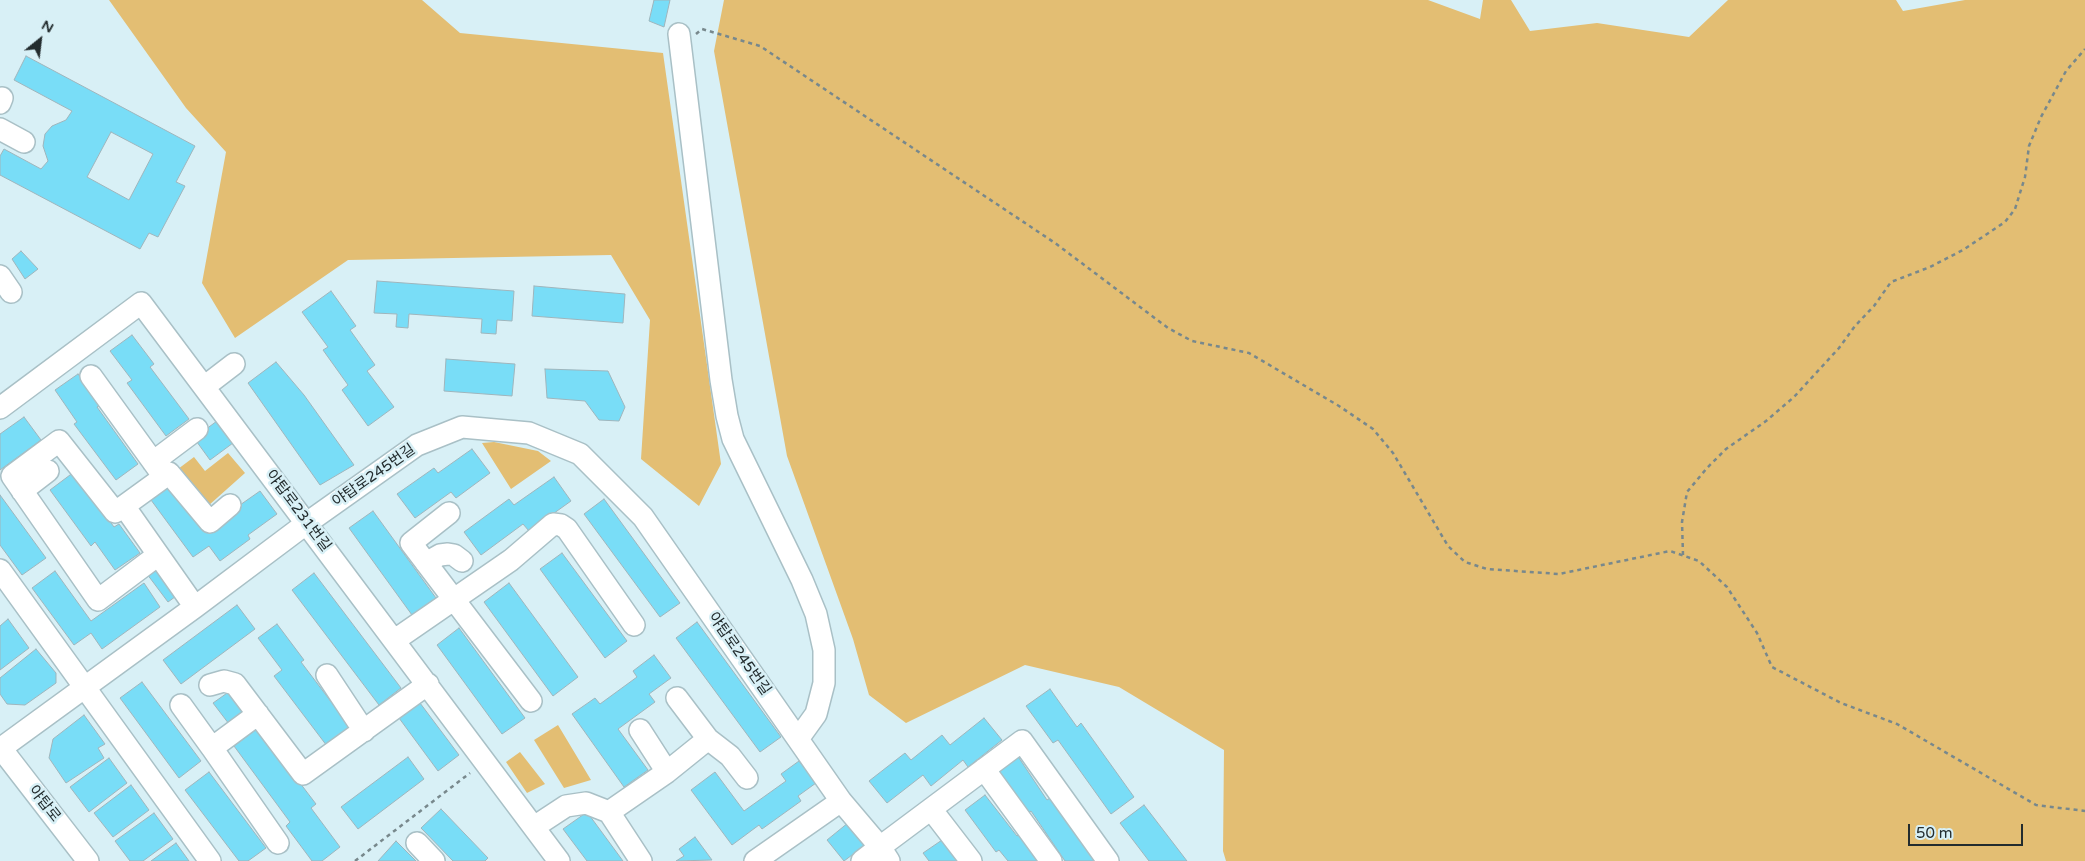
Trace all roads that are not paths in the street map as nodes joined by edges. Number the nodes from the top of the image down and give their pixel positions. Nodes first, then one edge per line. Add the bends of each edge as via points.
1 (680, 41) road end
2 (0, 129) edge
3 (24, 142) dead end
4 (234, 364) dead end
5 (91, 376) dead end
6 (204, 387) junction
7 (0, 408) edge
8 (197, 429) dead end
9 (158, 470) junction
10 (48, 471) dead end
11 (22, 491) junction
12 (230, 505) dead end
13 (124, 506) junction
14 (449, 513) dead end
15 (307, 522) junction
16 (547, 548) dead end
17 (158, 556) junction
18 (511, 560) junction
19 (462, 561) dead end
20 (426, 563) junction
21 (0, 570) edge
22 (455, 600) junction
23 (195, 608) junction
24 (634, 625) dead end
25 (395, 640) junction
26 (327, 676) dead end
27 (428, 684) junction
28 (210, 685) dead end
29 (85, 688) junction
30 (677, 698) dead end
31 (531, 701) dead end
32 (181, 705) dead end
33 (258, 714) junction
34 (640, 730) dead end
35 (364, 731) junction
36 (708, 739) junction
37 (798, 739) junction
38 (0, 748) edge
39 (212, 748) junction
40 (984, 769) junction
41 (667, 772) junction
42 (747, 778) dead end
43 (841, 801) junction
44 (931, 809) junction
45 (609, 812) junction
46 (534, 827) junction
47 (278, 843) dead end
48 (417, 843) dead end
49 (884, 854) edge
50 (88, 861) edge
51 (210, 861) edge
52 (434, 861) edge
53 (559, 861) edge
54 (641, 861) edge
55 (755, 861) edge
56 (862, 861) edge
57 (971, 861) edge
58 (1051, 861) edge
59 (1108, 861) edge

1 - 37 street via 727,416 733,439 802,580 816,614 824,650 824,683 816,714
2 - 3 street
4 - 6 street
5 - 9 street
6 - 7 street, 야탑로231번길 via 141,303
6 - 15 street, 야탑로231번길
8 - 9 street
9 - 12 street via 169,473 210,522
9 - 13 street
10 - 11 street
11 - 13 street via 12,476 59,441 115,512
11 - 17 street via 98,600
13 - 17 street
14 - 20 street via 412,543
15 - 23 street, 야탑로245번길
15 - 25 street, 야탑로231번길
15 - 37 street, 야탑로245번길 via 417,445 462,426 528,433 580,454 644,518
16 - 18 street via 524,564
17 - 23 street
18 - 22 street
18 - 24 street via 553,524 561,525
19 - 20 street via 454,555 440,555
20 - 22 street
21 - 29 street
22 - 25 street
22 - 31 street
23 - 29 street, 야탑로245번길
25 - 27 street, 야탑로231번길
26 - 35 street
27 - 35 street
27 - 46 street, 야탑로231번길
28 - 33 street via 224,681 235,684
29 - 38 street, 야탑로245번길
29 - 51 street
30 - 36 street
32 - 39 street
33 - 35 street via 303,774
33 - 39 street
34 - 41 street
36 - 41 street
36 - 42 street via 730,756
37 - 43 street, 야탑로245번길
38 - 50 street, 야탑로
39 - 47 street
40 - 44 street
40 - 58 street
40 - 59 street via 1022,741
41 - 45 street
43 - 49 street, 야탑로245번길
43 - 55 street
44 - 49 street
44 - 57 street
45 - 46 street via 586,802 566,806
45 - 54 street
46 - 53 street, 야탑로231번길
48 - 52 street
49 - 56 street

